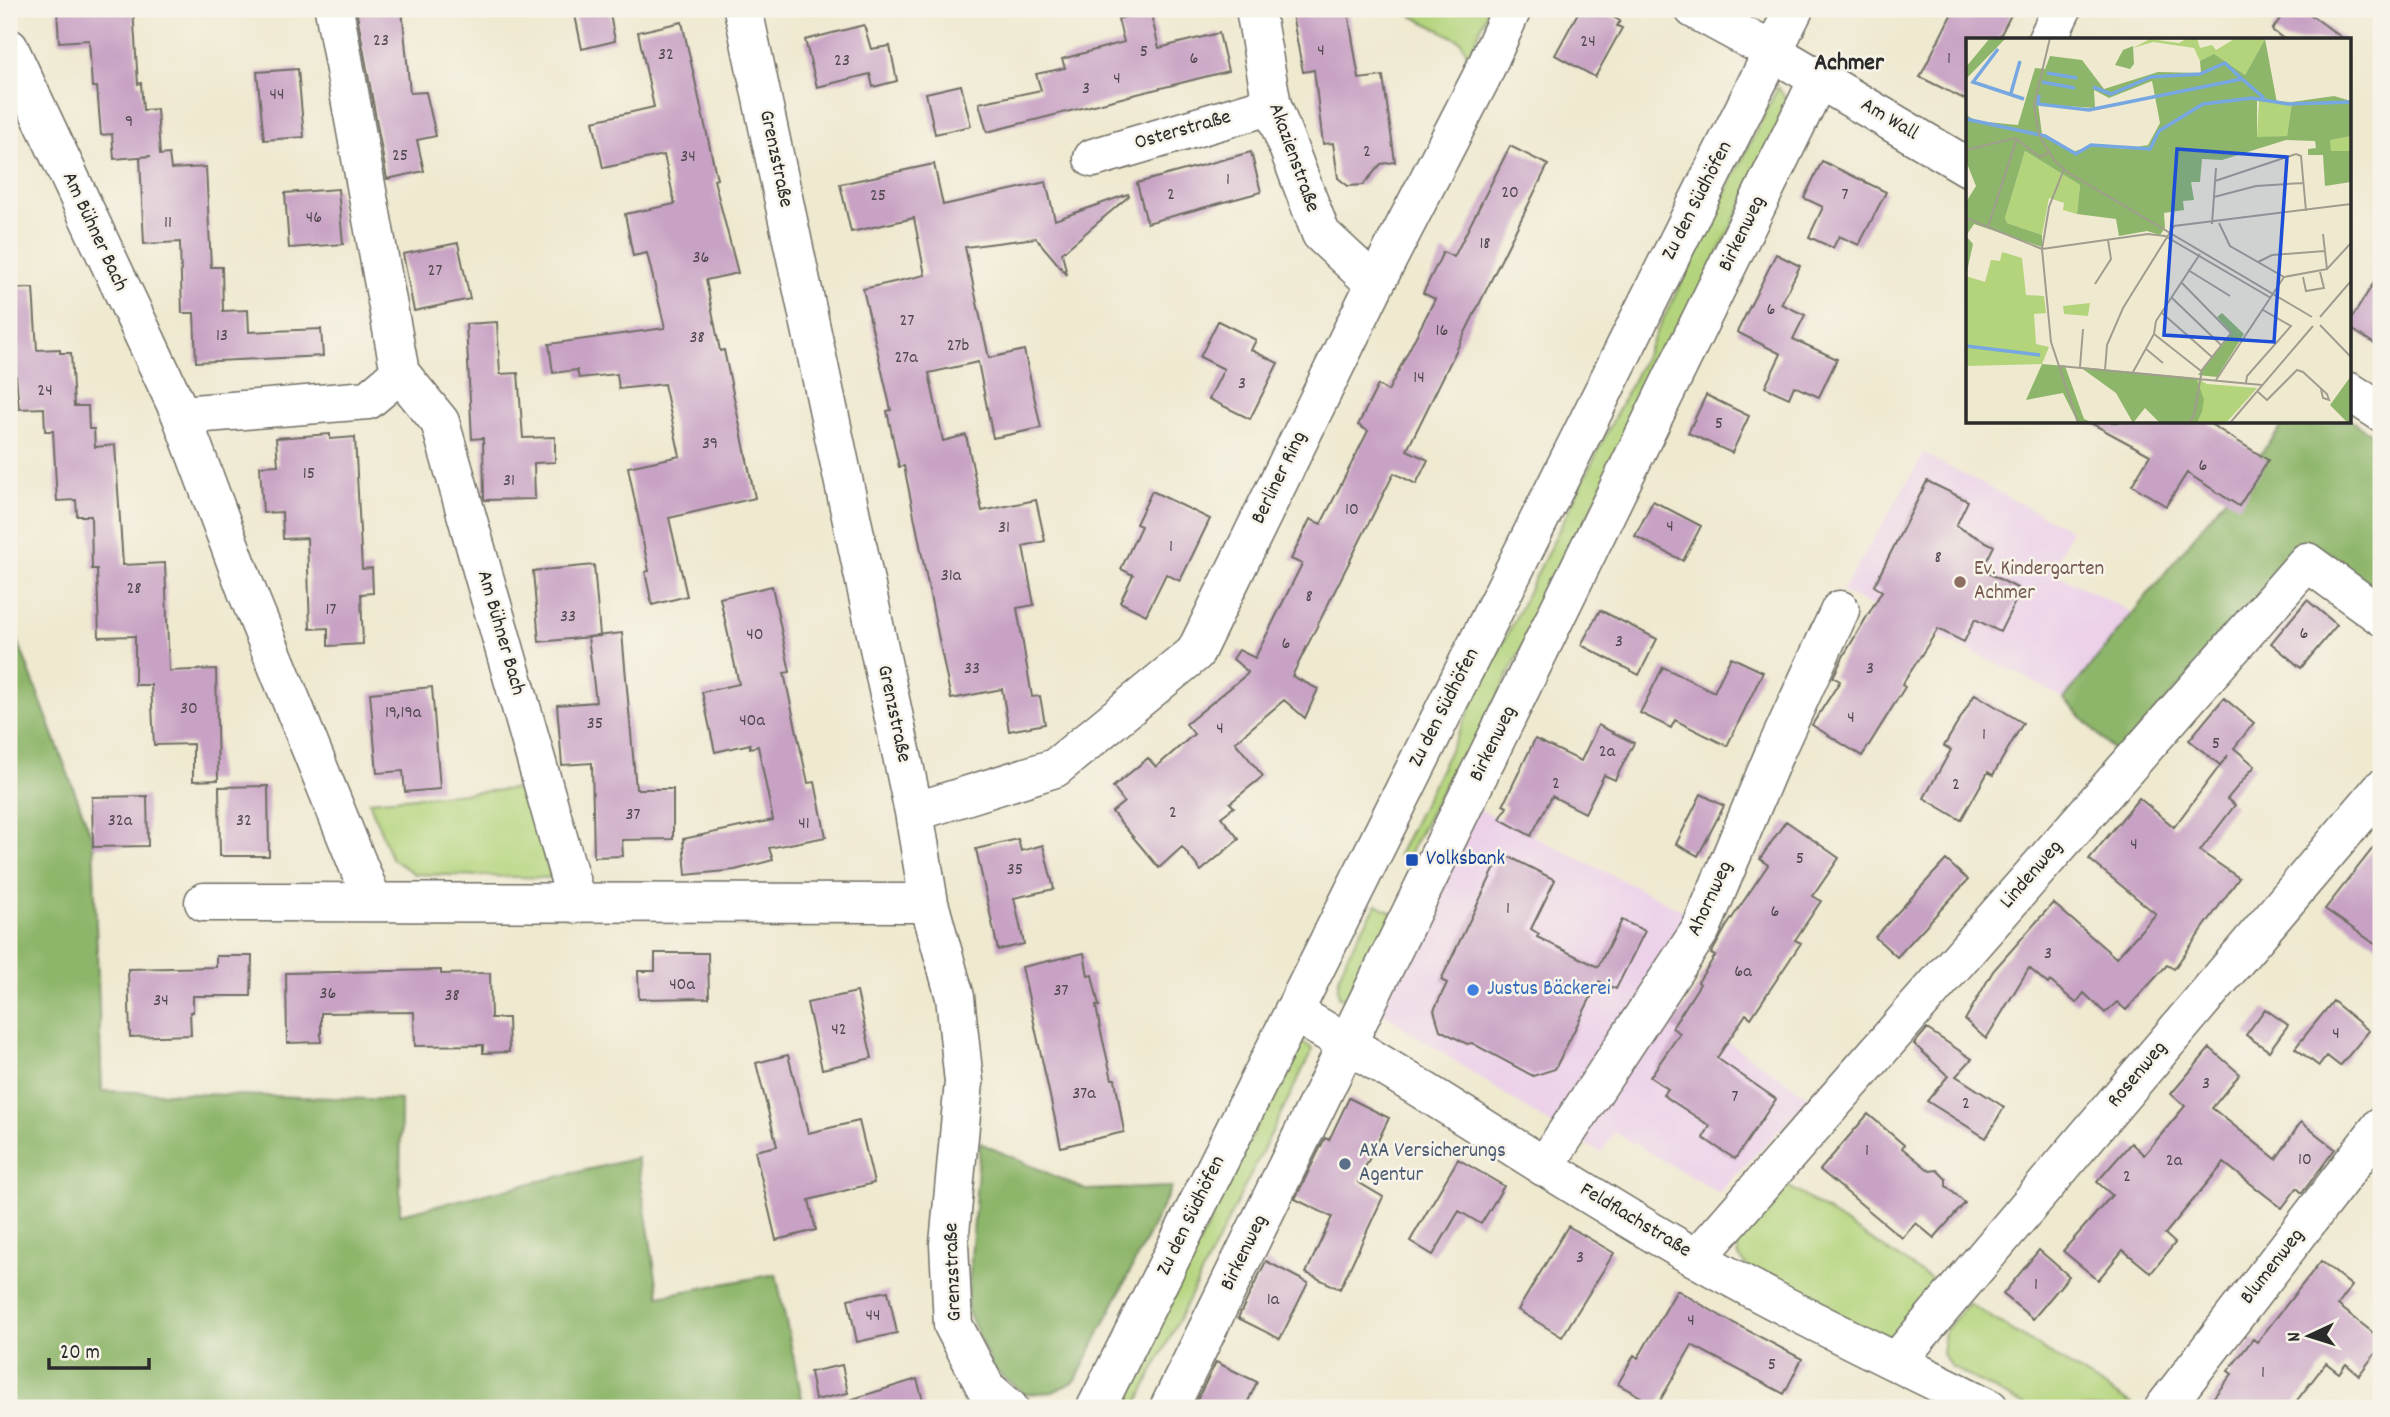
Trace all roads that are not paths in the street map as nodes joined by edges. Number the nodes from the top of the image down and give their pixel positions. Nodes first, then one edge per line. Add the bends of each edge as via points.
1 (334, 9) edge
2 (744, 9) edge
3 (1255, 9) edge
4 (1512, 9) edge
5 (1693, 9) edge
6 (1794, 9) edge
7 (2062, 9) edge
8 (2048, 38) edge
9 (9, 48) edge
10 (1773, 52) junction
11 (1819, 78) junction
12 (1272, 105) junction
13 (1093, 158) dead end
14 (1966, 166) edge
15 (1375, 284) junction
16 (400, 373) junction
17 (2352, 394) edge
18 (2381, 412) edge
19 (181, 415) junction
20 (1840, 610) dead end
21 (2381, 616) edge
22 (2381, 789) edge
23 (914, 813) junction
24 (204, 902) dead end
25 (373, 902) junction
26 (929, 903) junction
27 (577, 904) junction
28 (1293, 1012) junction
29 (1348, 1043) junction
30 (2381, 1126) edge
31 (1544, 1167) junction
32 (1697, 1258) junction
33 (1896, 1362) junction
34 (1009, 1408) edge
35 (1097, 1408) edge
36 (1169, 1408) edge
37 (1989, 1408) edge
38 (2164, 1408) edge

1 - 16 street, Am Bühner Bach
2 - 23 street, Grenzstraße
3 - 12 street, Akazienstraße
4 - 15 street, Berliner Ring
5 - 10 street
6 - 10 street, Zu den Südhöfen
7 - 8 street
9 - 19 street, Am Bühner Bach
10 - 11 street, Am Wall
10 - 28 street, Zu den Südhöfen
11 - 14 street, Am Wall
11 - 29 street, Birkenweg
12 - 13 street, Osterstraße
12 - 15 street, Akazienstraße via 1321,234
15 - 23 street, Berliner Ring via 1195,653 1055,768
16 - 19 street via 369,400
16 - 27 street, Am Bühner Bach via 440,422
17 - 18 street
19 - 25 street, Am Bühner Bach
20 - 31 street, Ahornweg via 1701,929
21 - 32 street, Lindenweg via 2307,562
22 - 33 street, Rosenweg
23 - 26 street, Grenzstraße
24 - 25 street
25 - 27 street
26 - 27 street
26 - 34 street, Grenzstraße via 955,997 964,1082 949,1244 953,1325 986,1388
28 - 29 street, Feldflachstraße
28 - 35 street, Zu den Südhöfen
29 - 31 street, Feldflachstraße
29 - 36 street, Birkenweg
30 - 38 street, Blumenweg
31 - 32 street, Feldflachstraße
32 - 33 street, Feldflachstraße
33 - 37 street, Feldflachstraße

